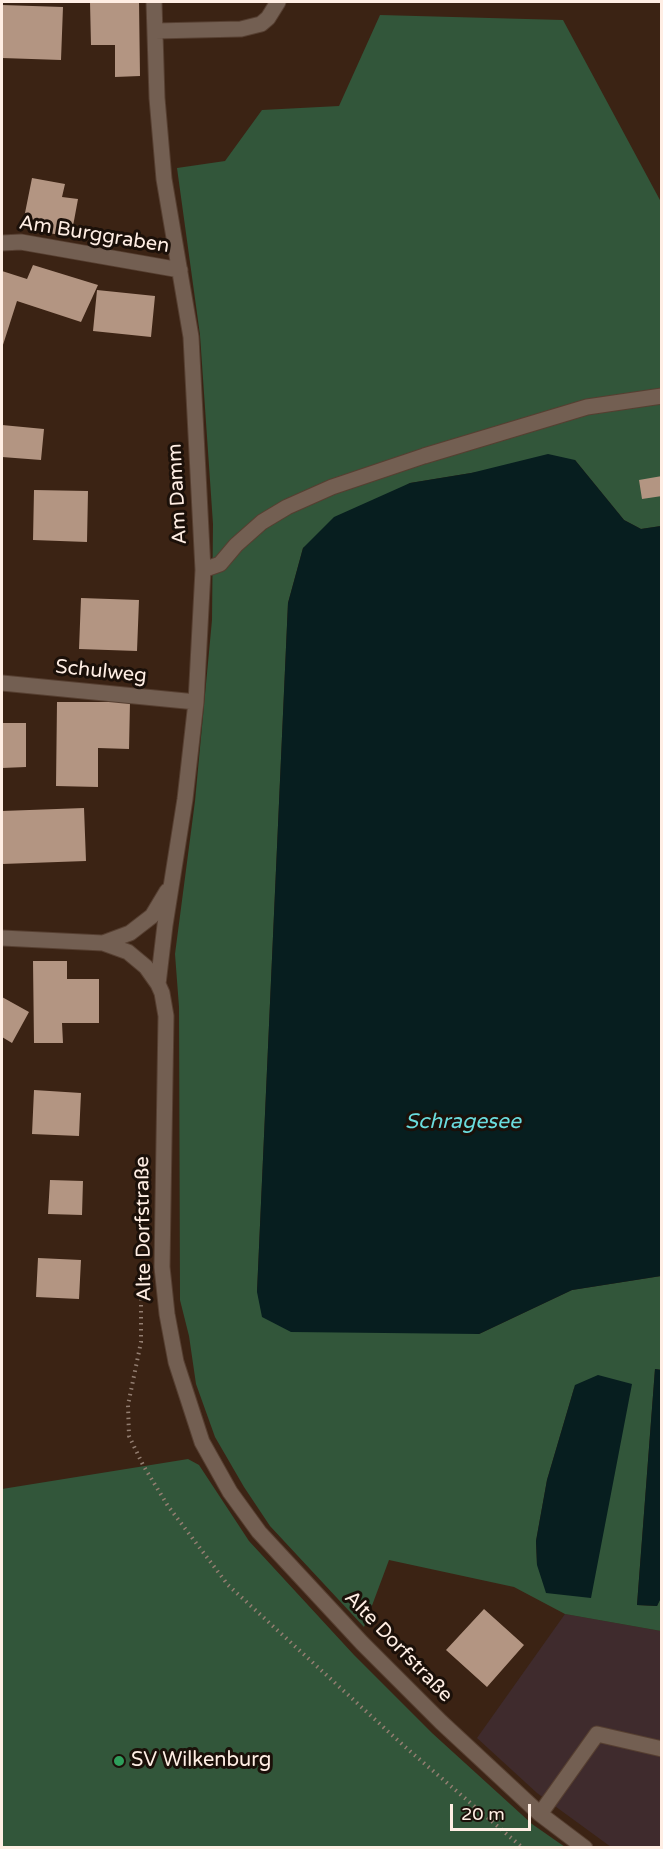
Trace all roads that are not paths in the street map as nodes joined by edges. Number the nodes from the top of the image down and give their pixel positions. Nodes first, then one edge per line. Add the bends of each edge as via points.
1 (154, 2) edge
2 (278, 2) edge
3 (155, 31) junction
4 (2, 243) edge
5 (180, 270) junction
6 (662, 396) edge
7 (203, 570) junction
8 (2, 683) edge
9 (195, 702) junction
10 (172, 884) junction
11 (2, 938) edge
12 (103, 943) junction
13 (158, 984) junction
14 (662, 1749) edge
15 (540, 1814) junction
16 (585, 1848) edge

1 - 3 street, Am Damm
2 - 3 street via 261,24 241,29
3 - 5 street, Am Damm via 164,179
4 - 5 street, Am Burggraben via 21,242
5 - 7 street, Am Damm via 191,337
6 - 7 street via 588,407 332,487 262,522 220,564
7 - 9 street, Am Damm
8 - 9 street, Schulweg
9 - 10 street, Am Damm
10 - 12 street via 152,916 130,933
10 - 13 street, Am Damm
11 - 12 street, Alte Dorfstraße
12 - 13 street, Alte Dorfstraße via 128,952
13 - 15 street, Alte Dorfstraße via 166,1016 162,1267 176,1362 202,1442 230,1492 259,1532 362,1643
14 - 15 street via 597,1734
15 - 16 street, Alte Dorfstraße

